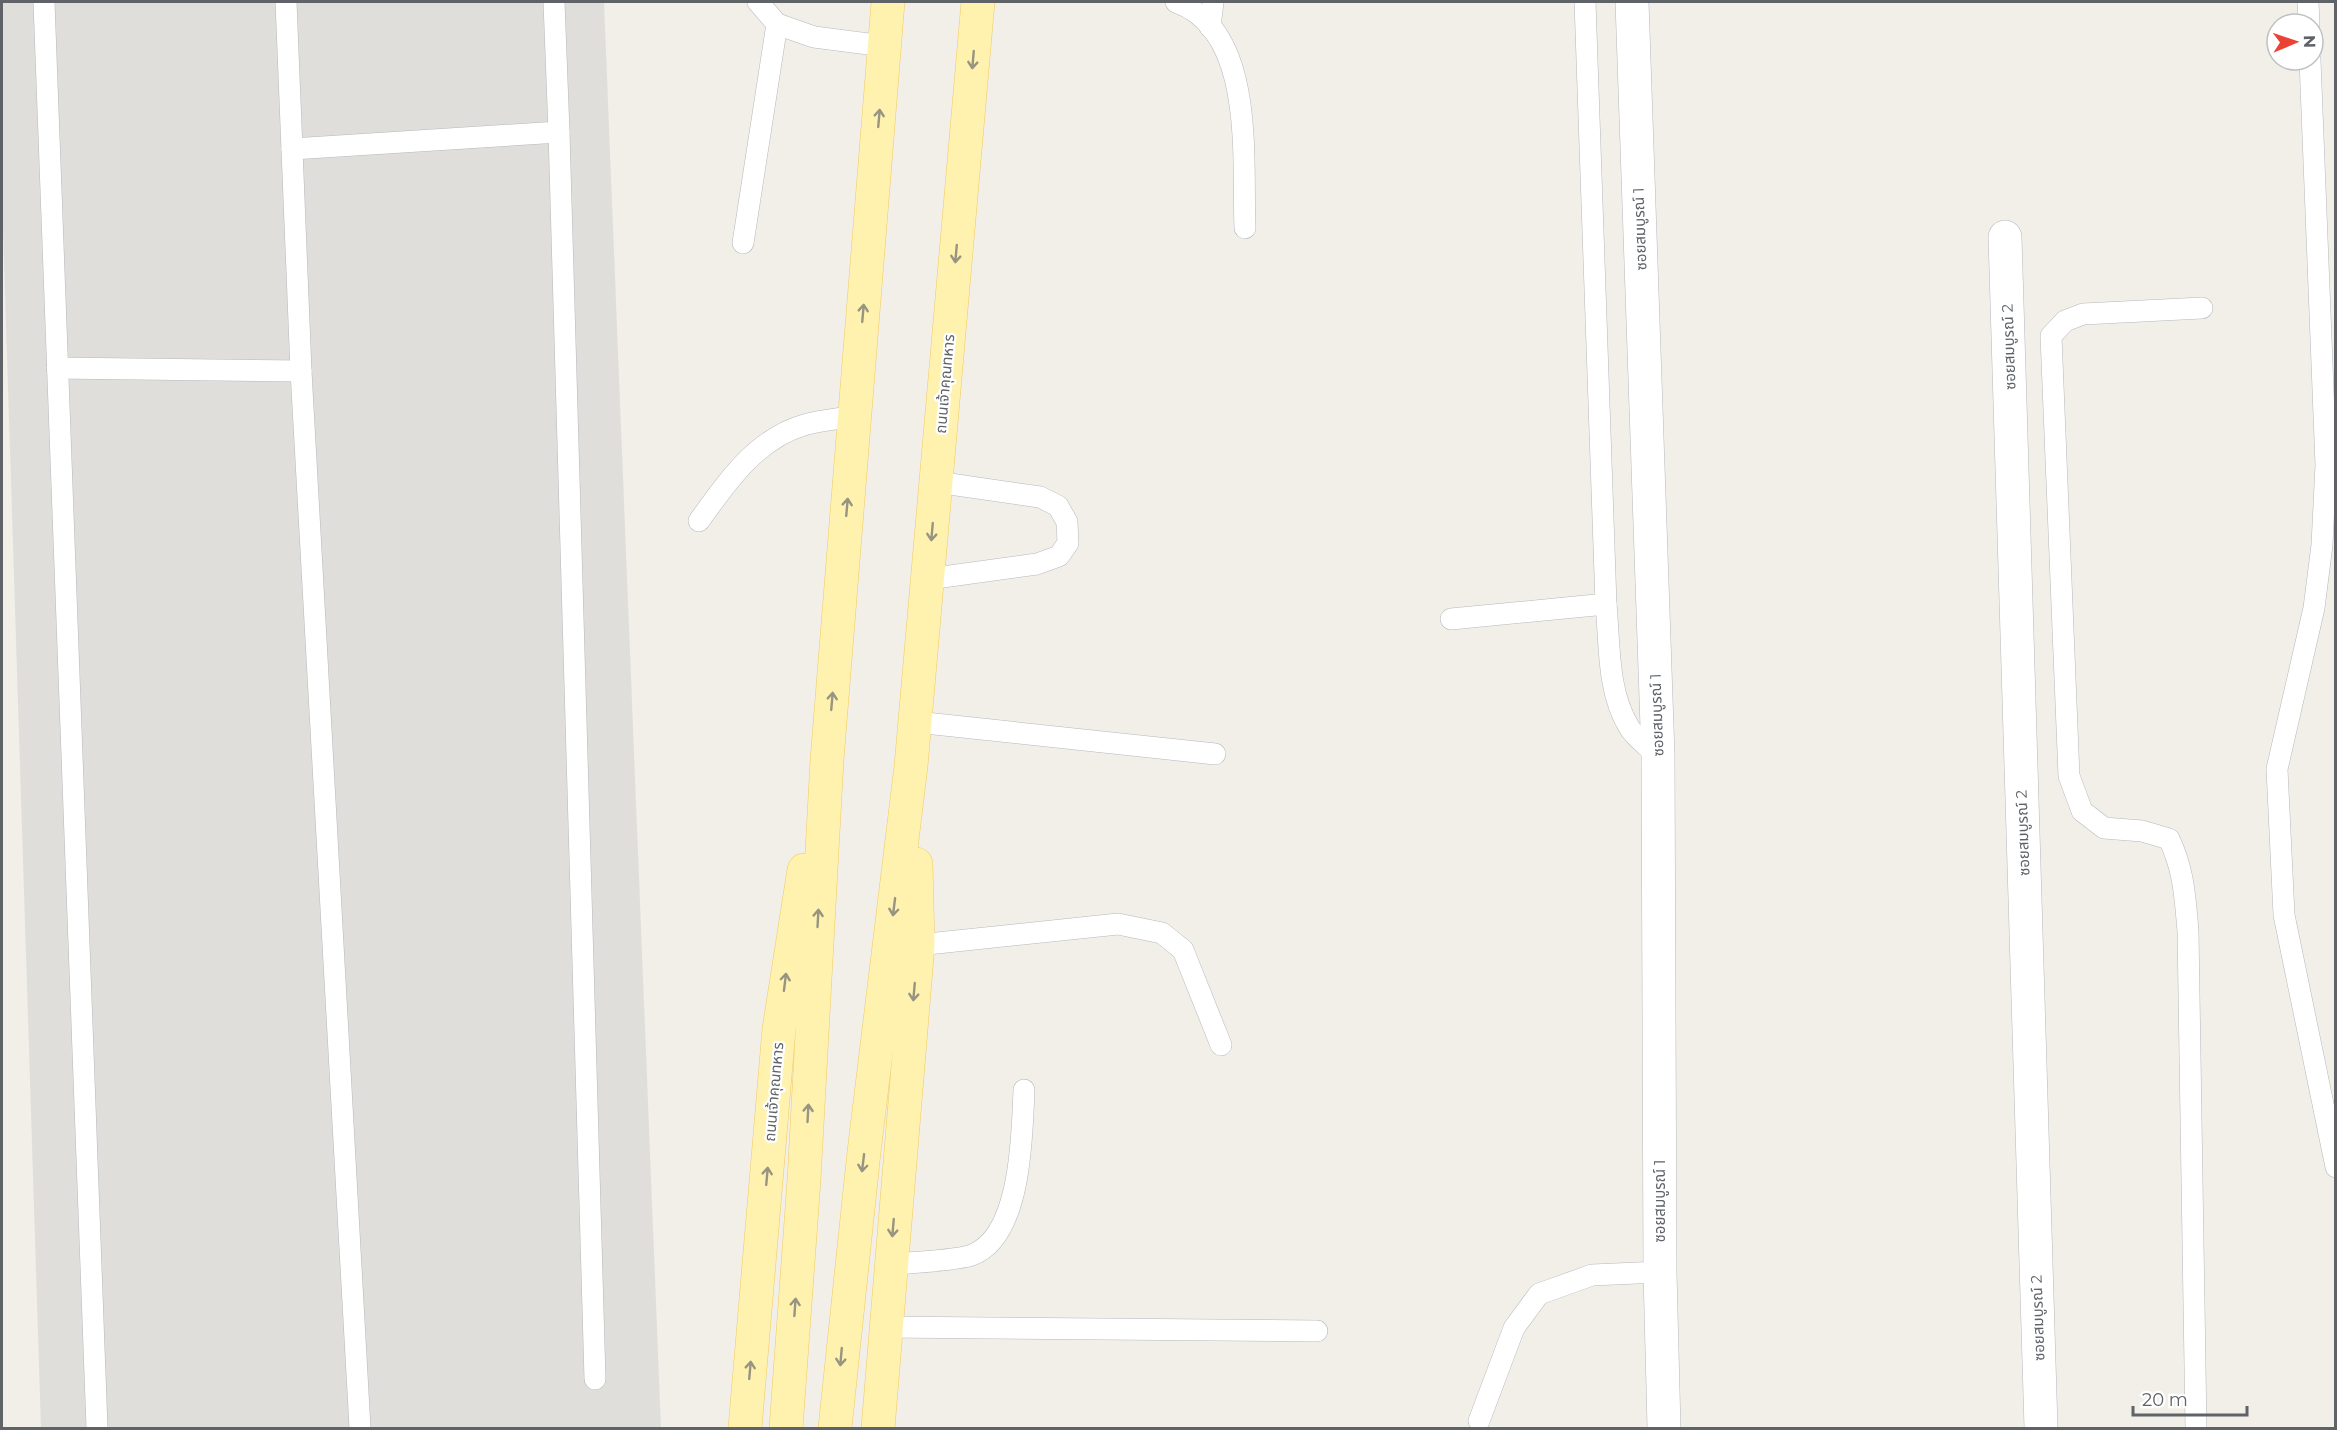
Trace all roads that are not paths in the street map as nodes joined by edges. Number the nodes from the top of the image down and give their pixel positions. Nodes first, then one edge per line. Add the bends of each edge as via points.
1 (44, 2) edge
2 (286, 2) edge
3 (554, 2) edge
4 (758, 2) edge
5 (888, 2) edge
6 (978, 2) edge
7 (1176, 2) edge
8 (1213, 2) edge
9 (1585, 2) edge
10 (1632, 2) edge
11 (777, 24) junction
12 (1210, 27) junction
13 (884, 46) junction
14 (2310, 72) edge
15 (559, 132) junction
16 (292, 149) junction
17 (1245, 228) dead end
18 (2005, 237) dead end
19 (743, 243) dead end
20 (2202, 308) dead end
21 (57, 368) junction
22 (301, 370) junction
23 (855, 416) junction
24 (936, 482) junction
25 (699, 521) dead end
26 (927, 579) junction
27 (1606, 604) junction
28 (1451, 619) dead end
29 (916, 722) junction
30 (1215, 754) dead end
31 (1658, 756) junction
32 (827, 760) junction
33 (911, 766) junction
34 (918, 945) junction
35 (1221, 1045) dead end
36 (1024, 1090) dead end
37 (2336, 1167) edge
38 (889, 1265) junction
39 (1660, 1272) junction
40 (885, 1327) junction
41 (1317, 1332) dead end
42 (595, 1379) dead end
43 (1479, 1421) dead end
44 (97, 1428) edge
45 (360, 1428) edge
46 (745, 1428) edge
47 (786, 1428) edge
48 (834, 1428) edge
49 (878, 1428) edge
50 (1664, 1428) edge
51 (2041, 1428) edge
52 (2196, 1428) edge

1 - 21 lane
2 - 16 lane
3 - 15 lane
4 - 11 lane
5 - 13 main road, ถนนเจ้าคุณทหาร
6 -> 24 main road, ถนนเจ้าคุณทหาร
7 - 12 lane via 1188,6
8 - 12 lane
9 - 27 lane
10 - 31 street, ซอยสมบูรณ์ 1
11 - 13 lane via 814,37
11 - 19 lane
12 - 17 lane via 1232,62 1240,96
23 -> 13 main road, ถนนเจ้าคุณทหาร
14 - 37 lane via 2326,465 2314,608 2277,769 2284,915
15 - 16 lane
15 - 42 lane
16 - 22 lane
18 - 51 street, ซอยสมบูรณ์ 2
20 - 52 lane via 2083,314 2065,321 2051,336 2069,776 2082,811 2104,828 2142,831 2169,839 2180,860 2184,888 2188,930
21 - 22 lane
21 - 44 lane
22 - 45 lane
23 - 25 lane via 804,425 778,437 733,473
32 -> 23 main road, ถนนเจ้าคุณทหาร
24 -> 26 main road, ถนนเจ้าคุณทหาร
24 - 26 lane via 1040,497 1058,506 1067,522 1068,543 1059,556 1038,564
26 - 29 main road, ถนนเจ้าคุณทหาร
27 - 28 lane
27 - 31 lane via 1613,682 1619,705 1629,729
29 - 30 lane
29 - 33 main road, ถนนเจ้าคุณทหาร
31 - 39 street, ซอยสมบูรณ์ 1
46 -> 32 main road, ถนนเจ้าคุณทหาร via 781,1008 796,908
47 -> 32 main road, ถนนเจ้าคุณทหาร
33 - 34 main road, ถนนเจ้าคุณทหาร
33 -> 48 main road, ถนนเจ้าคุณทหาร
34 - 35 lane via 1118,924 1162,933 1183,950
34 -> 38 main road, ถนนเจ้าคุณทหาร
36 - 38 lane via 1021,1160 1012,1203 994,1237 973,1255
38 - 40 main road, ถนนเจ้าคุณทหาร
39 - 43 lane via 1592,1275 1539,1294 1514,1328
39 - 50 street, ซอยสมบูรณ์ 1
40 - 41 lane
40 - 49 main road, ถนนเจ้าคุณทหาร

